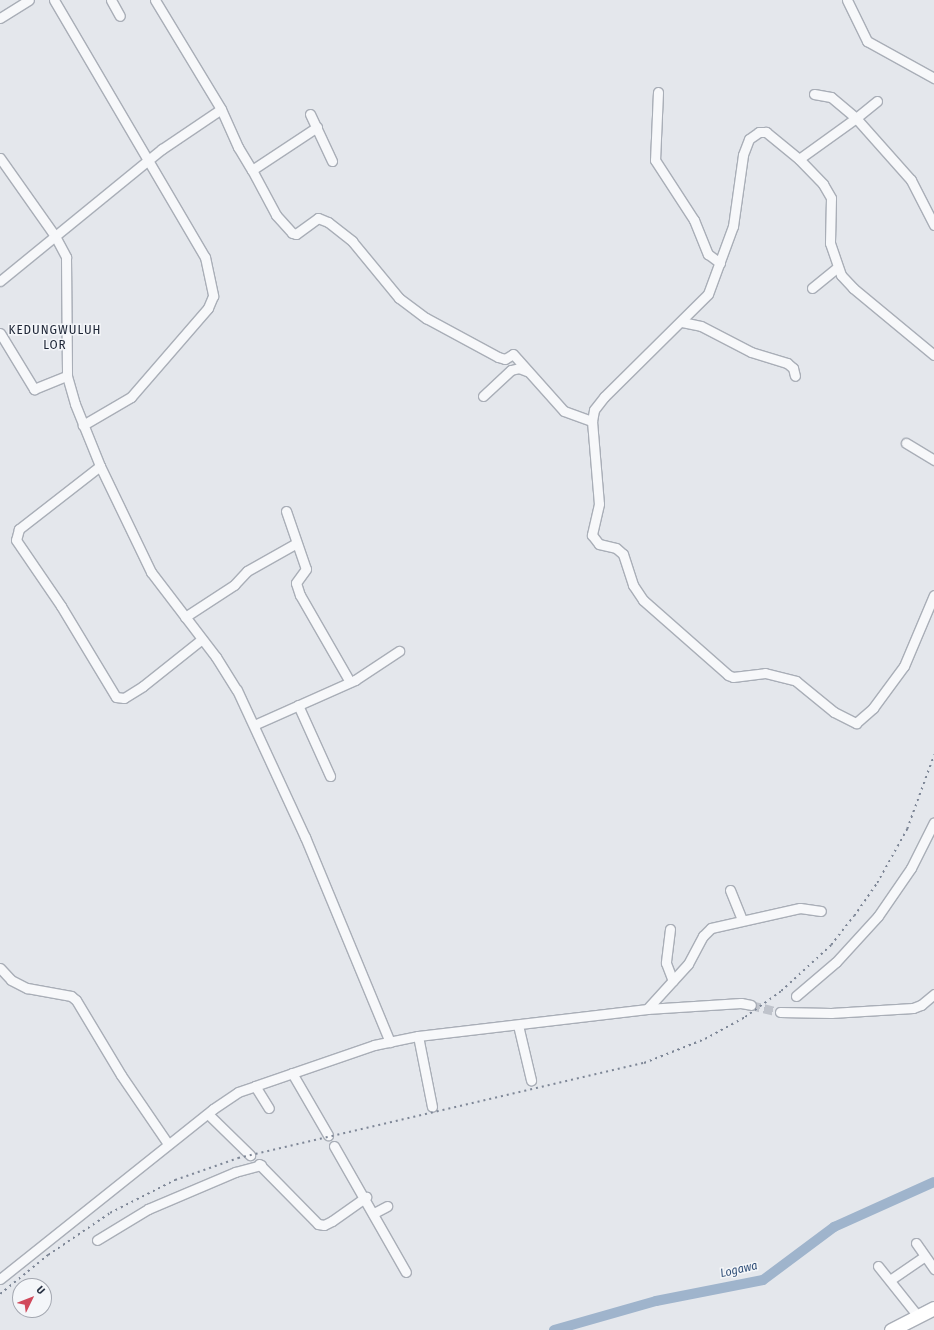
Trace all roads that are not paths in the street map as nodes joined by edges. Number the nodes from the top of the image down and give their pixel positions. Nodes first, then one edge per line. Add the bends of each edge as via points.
1 (29, 0) edge
2 (54, 0) edge
3 (111, 0) edge
4 (155, 0) edge
5 (847, 0) edge
6 (120, 16) dead end
7 (0, 18) edge
8 (934, 78) edge
9 (658, 92) dead end
10 (814, 94) dead end
11 (877, 101) dead end
12 (221, 109) junction
13 (310, 114) dead end
14 (856, 118) junction
15 (317, 127) junction
16 (0, 158) edge
17 (799, 159) junction
18 (149, 160) junction
19 (332, 161) dead end
20 (252, 170) junction
21 (934, 224) edge
22 (55, 236) junction
23 (720, 263) junction
24 (838, 268) junction
25 (0, 281) edge
26 (812, 288) dead end
27 (682, 322) junction
28 (0, 333) edge
29 (934, 355) edge
30 (527, 371) junction
31 (67, 376) junction
32 (795, 376) dead end
33 (483, 396) dead end
34 (592, 421) junction
35 (83, 425) junction
36 (906, 443) dead end
37 (934, 460) edge
38 (100, 466) junction
39 (286, 511) dead end
40 (295, 544) junction
41 (934, 595) edge
42 (185, 617) junction
43 (202, 639) junction
44 (399, 651) dead end
45 (350, 682) junction
46 (298, 705) junction
47 (254, 725) junction
48 (330, 776) dead end
49 (934, 822) edge
50 (730, 890) dead end
51 (821, 911) dead end
52 (742, 920) junction
53 (670, 929) dead end
54 (0, 968) edge
55 (673, 980) junction
56 (934, 994) edge
57 (796, 996) dead end
58 (751, 1005) tunnel mouth
59 (647, 1009) junction
60 (780, 1012) tunnel mouth
61 (518, 1025) junction
62 (418, 1036) junction
63 (390, 1042) junction
64 (292, 1072) junction
65 (531, 1080) dead end
66 (255, 1086) junction
67 (432, 1107) dead end
68 (269, 1108) dead end
69 (208, 1114) junction
70 (328, 1135) dead end
71 (168, 1144) junction
72 (334, 1146) dead end
73 (250, 1154) dead end
74 (366, 1197) junction
75 (387, 1206) dead end
76 (374, 1213) junction
77 (97, 1240) dead end
78 (916, 1244) dead end
79 (925, 1256) junction
80 (878, 1266) dead end
81 (934, 1269) edge
82 (406, 1272) dead end
83 (0, 1279) edge
84 (890, 1280) junction
85 (934, 1308) edge
86 (917, 1315) junction
87 (891, 1330) edge

1 - 7 street
2 - 18 street
3 - 6 street
4 - 12 street
5 - 8 street via 867,41
9 - 23 street via 655,160 692,217 708,254
10 - 14 street via 831,97
11 - 14 street
12 - 18 street
12 - 20 street via 238,147
13 - 15 street
14 - 17 street
14 - 21 street via 911,180
15 - 19 street
15 - 20 street
16 - 22 street
17 - 23 street via 766,132 759,132 749,139 743,155 733,226
17 - 24 street via 823,184 831,198 830,244
18 - 22 street
18 - 35 street via 205,257 210,277 211,302 130,397
20 - 30 street via 276,215 292,233 296,234 318,218 324,220 352,241 399,298 426,318 498,357 505,359 513,354
22 - 25 street
22 - 31 street via 67,261
23 - 27 street via 708,294
24 - 26 street
24 - 29 street via 853,288
27 - 32 street via 701,326 751,352 787,363 793,368
27 - 34 street via 600,401
28 - 31 street via 34,389
30 - 33 street via 519,368 511,370
30 - 34 street via 564,411
31 - 35 street
34 - 41 street via 599,504 592,535 599,544 616,548 623,554 633,585 643,600 730,677 765,673 796,681 834,712 858,723 873,708 904,666
35 - 38 street
36 - 37 street
38 - 42 street via 151,572
38 - 43 street via 19,529 16,540 61,606 116,697 124,698 143,686
39 - 40 street
40 - 42 street via 247,571 234,585
40 - 45 street via 306,569 296,583 300,595
42 - 43 street
43 - 47 street via 233,683
44 - 45 street
45 - 46 street
46 - 47 street
46 - 48 street via 319,746
47 - 63 street via 353,948
49 - 57 street via 911,868 857,941
50 - 52 street
51 - 52 street via 800,908
52 - 55 street via 707,931 688,964
53 - 55 street via 666,963
54 - 71 street via 12,980 26,988 71,996 76,1000 121,1075
55 - 59 street
56 - 60 street via 913,1008 831,1013
58 - 59 street via 741,1003
59 - 61 street
61 - 62 street
61 - 65 street
62 - 63 street
62 - 67 street
63 - 64 street
64 - 66 street
64 - 70 street
66 - 68 street
66 - 69 street via 238,1092
69 - 71 street
69 - 73 street
71 - 83 street via 73,1223
72 - 74 street
74 - 76 street
74 - 77 street via 332,1221 324,1225 318,1224 260,1164 148,1209
75 - 76 street
76 - 82 street
78 - 79 street
79 - 81 street
79 - 84 street
80 - 84 street
84 - 86 street
85 - 86 highway
86 - 87 highway

